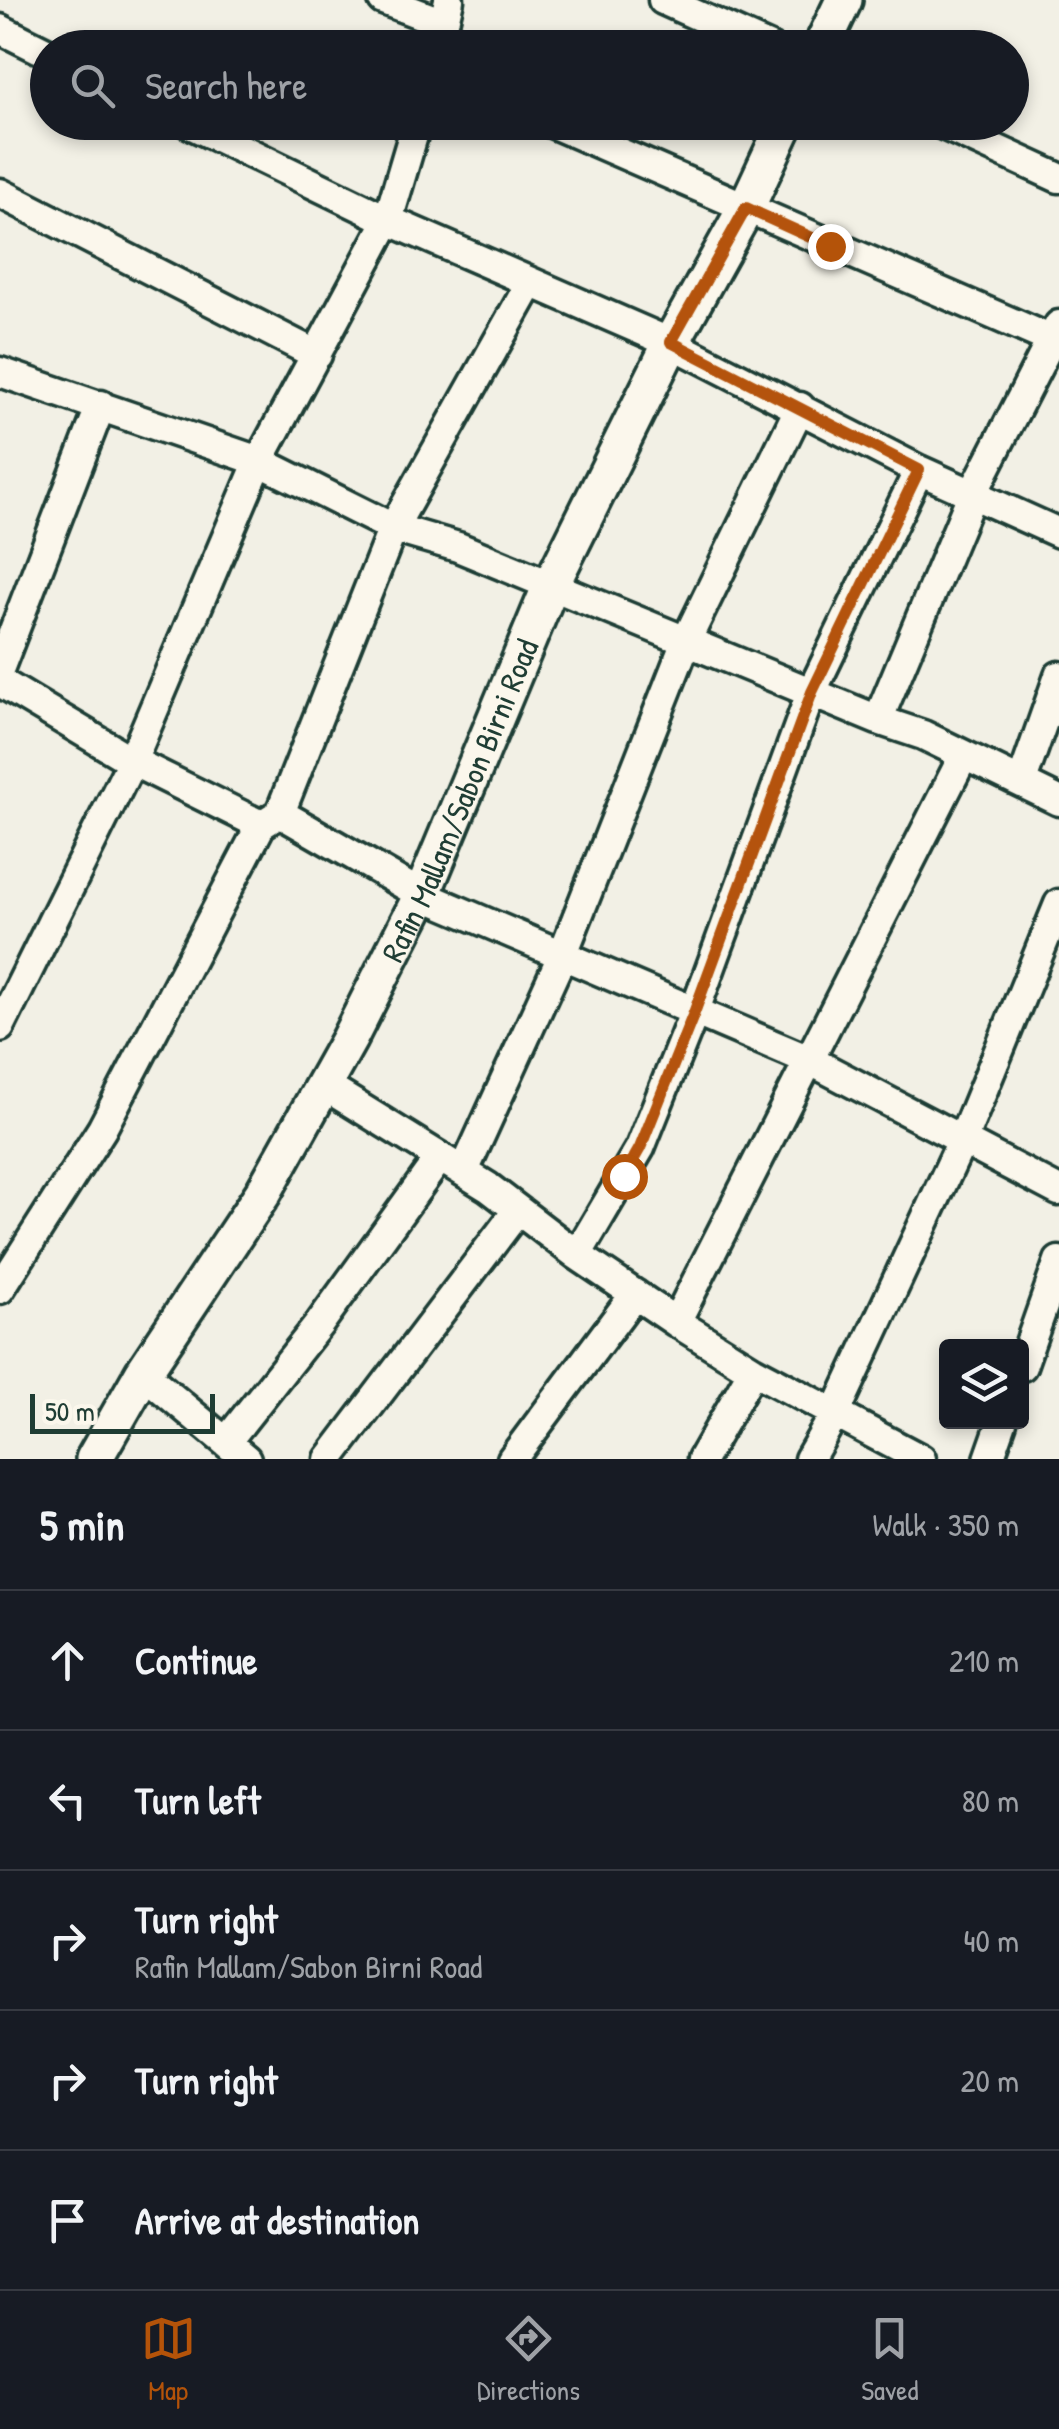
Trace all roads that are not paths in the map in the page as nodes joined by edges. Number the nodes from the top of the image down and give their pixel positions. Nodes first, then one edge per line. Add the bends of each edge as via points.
1 (383, 0) edge
2 (663, 0) edge
3 (844, 0) edge
4 (444, 24) edge
5 (0, 29) edge
6 (730, 30) edge
7 (830, 30) edge
8 (30, 44) edge
9 (223, 140) edge
10 (412, 140) edge
11 (590, 140) edge
12 (778, 140) edge
13 (976, 140) edge
14 (1059, 178) edge
15 (0, 193) edge
16 (746, 208) junction
17 (388, 220) junction
18 (530, 284) junction
19 (1057, 336) edge
20 (671, 342) junction
21 (316, 355) junction
22 (0, 372) edge
23 (101, 404) junction
24 (800, 407) junction
25 (259, 461) junction
26 (919, 470) junction
27 (972, 495) junction
28 (393, 528) junction
29 (1059, 533) edge
30 (551, 585) junction
31 (686, 639) junction
32 (0, 667) edge
33 (1059, 676) edge
34 (0, 682) edge
35 (812, 692) junction
36 (878, 720) junction
37 (964, 755) junction
38 (132, 761) junction
39 (1022, 781) junction
40 (1059, 801) edge
41 (271, 819) junction
42 (422, 895) junction
43 (1059, 904) edge
44 (562, 956) junction
45 (694, 1013) junction
46 (0, 1028) edge
47 (810, 1061) junction
48 (325, 1086) junction
49 (962, 1141) junction
50 (452, 1164) junction
51 (1059, 1191) edge
52 (518, 1210) junction
53 (577, 1255) junction
54 (1059, 1261) edge
55 (0, 1289) edge
56 (636, 1294) junction
57 (676, 1322) junction
58 (1029, 1346) edge
59 (753, 1370) junction
60 (143, 1373) junction
61 (835, 1414) junction
62 (1000, 1429) edge
63 (881, 1450) edge
64 (236, 1451) edge
65 (94, 1459) edge
66 (329, 1459) edge
67 (512, 1459) edge
68 (702, 1459) edge
69 (808, 1459) edge
70 (921, 1459) edge
71 (989, 1459) edge

1 - 4 street
2 - 6 street
3 - 7 street
5 - 8 street
9 - 17 street
10 - 17 street
11 - 16 street
12 - 16 street, Rafin Mallam/Sabon Birni Road
13 - 14 street
15 - 21 street
16 - 19 street
16 - 20 street, Rafin Mallam/Sabon Birni Road
17 - 18 street
17 - 21 street
18 - 20 street
18 - 28 street
19 - 27 street
20 - 24 street
20 - 30 street, Rafin Mallam/Sabon Birni Road
21 - 25 street
22 - 23 street
23 - 25 street
23 - 32 street
24 - 26 street
24 - 31 street
25 - 28 street
25 - 38 street
26 - 27 street
26 - 35 street
27 - 29 street
27 - 36 street
28 - 30 street
28 - 41 street
30 - 31 street
30 - 42 street, Rafin Mallam/Sabon Birni Road
31 - 35 street
31 - 44 street
33 - 39 street
34 - 38 street
35 - 36 street
35 - 45 street
36 - 37 street
37 - 39 street
37 - 47 street
38 - 41 street
38 - 46 street
39 - 40 street
41 - 42 street
41 - 55 street via 102,1130
42 - 44 street
42 - 48 street, Rafin Mallam/Sabon Birni Road
43 - 49 street
44 - 45 street
44 - 50 street
45 - 47 street
45 - 53 street via 640,1148
47 - 49 street
47 - 57 street
48 - 50 street
48 - 60 street, Rafin Mallam/Sabon Birni Road via 253,1209
49 - 51 street
49 - 61 street
50 - 52 street
50 - 64 street via 320,1323
52 - 53 street
52 - 66 street
53 - 56 street
54 - 58 street
56 - 57 street
56 - 67 street
57 - 59 street
59 - 61 street
59 - 68 street
60 - 64 street
60 - 65 street, Rafin Mallam/Sabon Birni Road
61 - 63 street
61 - 69 street
62 - 71 street
63 - 70 street

